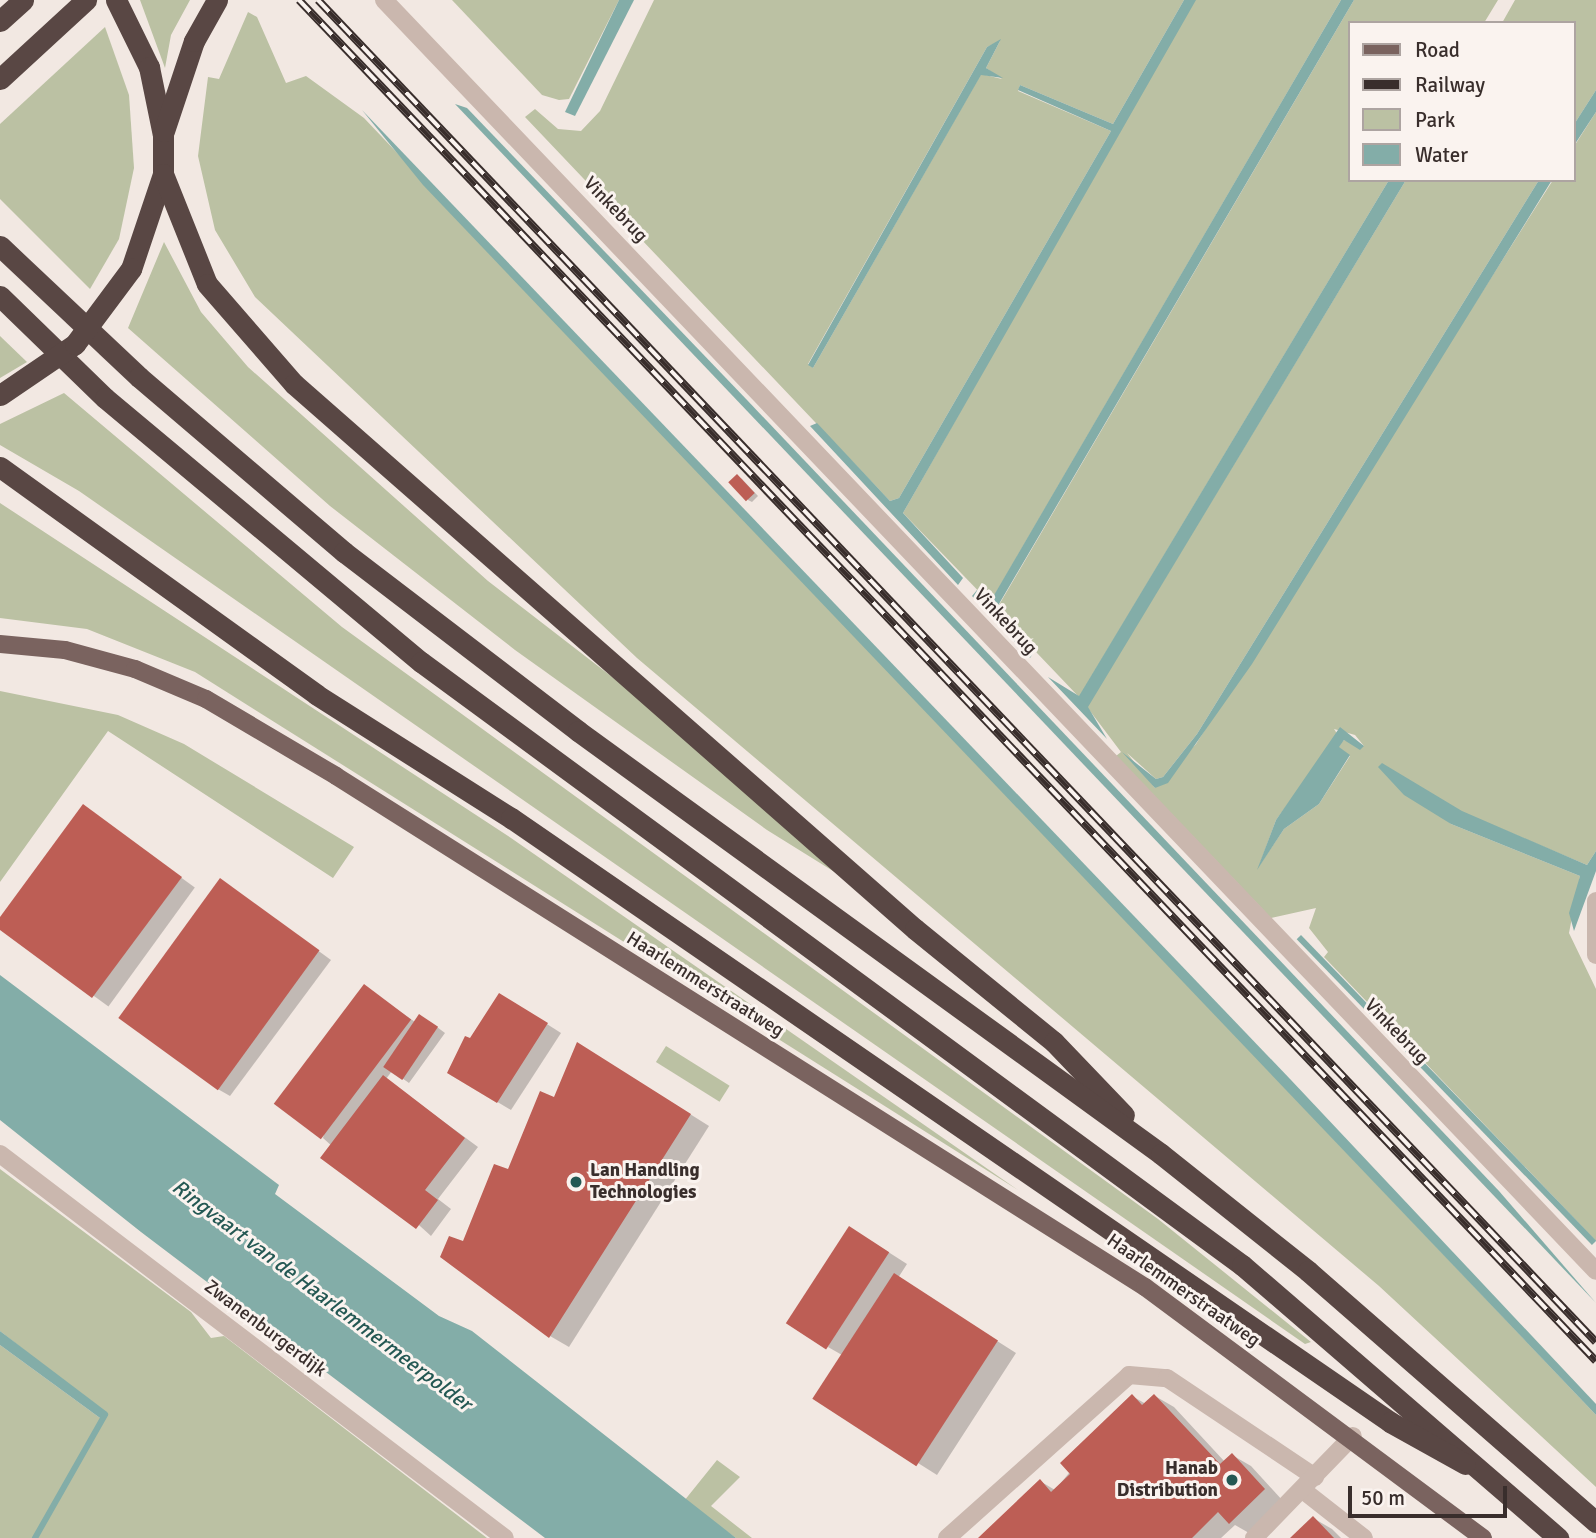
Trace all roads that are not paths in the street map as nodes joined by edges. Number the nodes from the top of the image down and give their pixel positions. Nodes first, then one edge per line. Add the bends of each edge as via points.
1 (23, 0) edge
2 (86, 0) edge
3 (116, 0) edge
4 (217, 0) edge
5 (384, 0) edge
6 (0, 21) edge
7 (0, 79) edge
8 (163, 135) junction
9 (163, 174) junction
10 (0, 246) edge
11 (0, 296) edge
12 (0, 395) edge
13 (0, 467) edge
14 (0, 480) edge
15 (53, 502) junction
16 (0, 644) edge
17 (1596, 901) edge
18 (1596, 955) edge
19 (0, 1154) edge
20 (1161, 1154) junction
21 (1596, 1271) edge
22 (1353, 1436) junction
23 (1310, 1484) junction
24 (1504, 1486) junction
25 (1596, 1522) edge
26 (505, 1538) edge
27 (947, 1538) edge
28 (1254, 1538) edge
29 (1364, 1538) edge
30 (1483, 1538) edge
31 (1559, 1538) edge

1 - 6 highway
2 - 7 highway
3 - 8 highway via 149,67
4 - 8 highway via 194,41
5 - 21 street, Vinkebrug
8 - 9 highway
9 - 12 highway, bridge via 131,269 75,344
9 - 20 highway via 207,284 294,384 915,929 1054,1042
10 - 20 highway via 239,465 443,631
11 - 24 highway via 105,398 421,662 1242,1265
13 - 15 highway
14 - 15 highway
15 - 24 highway via 317,695 511,818 1390,1422
16 - 22 main road, Haarlemmerstraatweg via 77,653 206,699 1145,1287
17 - 18 street via 1592,935
19 - 26 street, Zwanenburgerdijk
20 - 25 highway via 1308,1271
22 - 23 street
22 - 30 main road, Haarlemmerstraatweg
23 - 27 street via 1167,1378 1129,1376
23 - 28 street
23 - 29 street
24 - 31 highway

